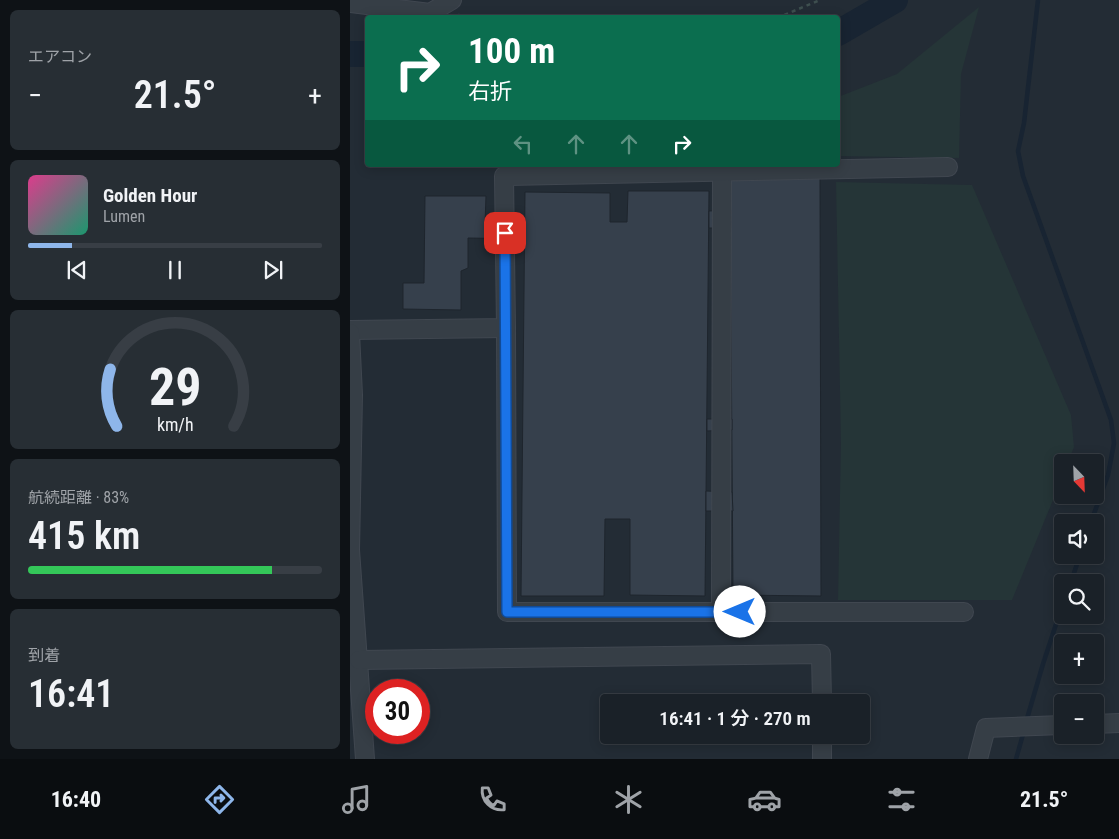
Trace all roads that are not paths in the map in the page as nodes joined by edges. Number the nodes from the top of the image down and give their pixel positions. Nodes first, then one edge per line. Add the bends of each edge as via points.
1 (452, 0) edge
2 (350, 3) edge
3 (948, 167) dead end
4 (722, 172) junction
5 (506, 328) junction
6 (350, 331) edge
7 (721, 612) junction
8 (964, 612) dead end
9 (358, 660) junction
10 (822, 694) edge
11 (1119, 723) edge
12 (1104, 724) edge
13 (1054, 725) edge
14 (822, 744) edge
15 (365, 759) edge
16 (822, 759) edge
17 (978, 759) edge

1 - 2 street via 430,13
3 - 4 street
4 - 5 street via 504,176
4 - 7 street
5 - 6 street
5 - 7 street via 507,612
6 - 9 street via 354,395 350,550
7 - 8 street
9 - 10 street via 821,654
9 - 15 street
11 - 12 street
13 - 17 street via 986,728
14 - 16 street

